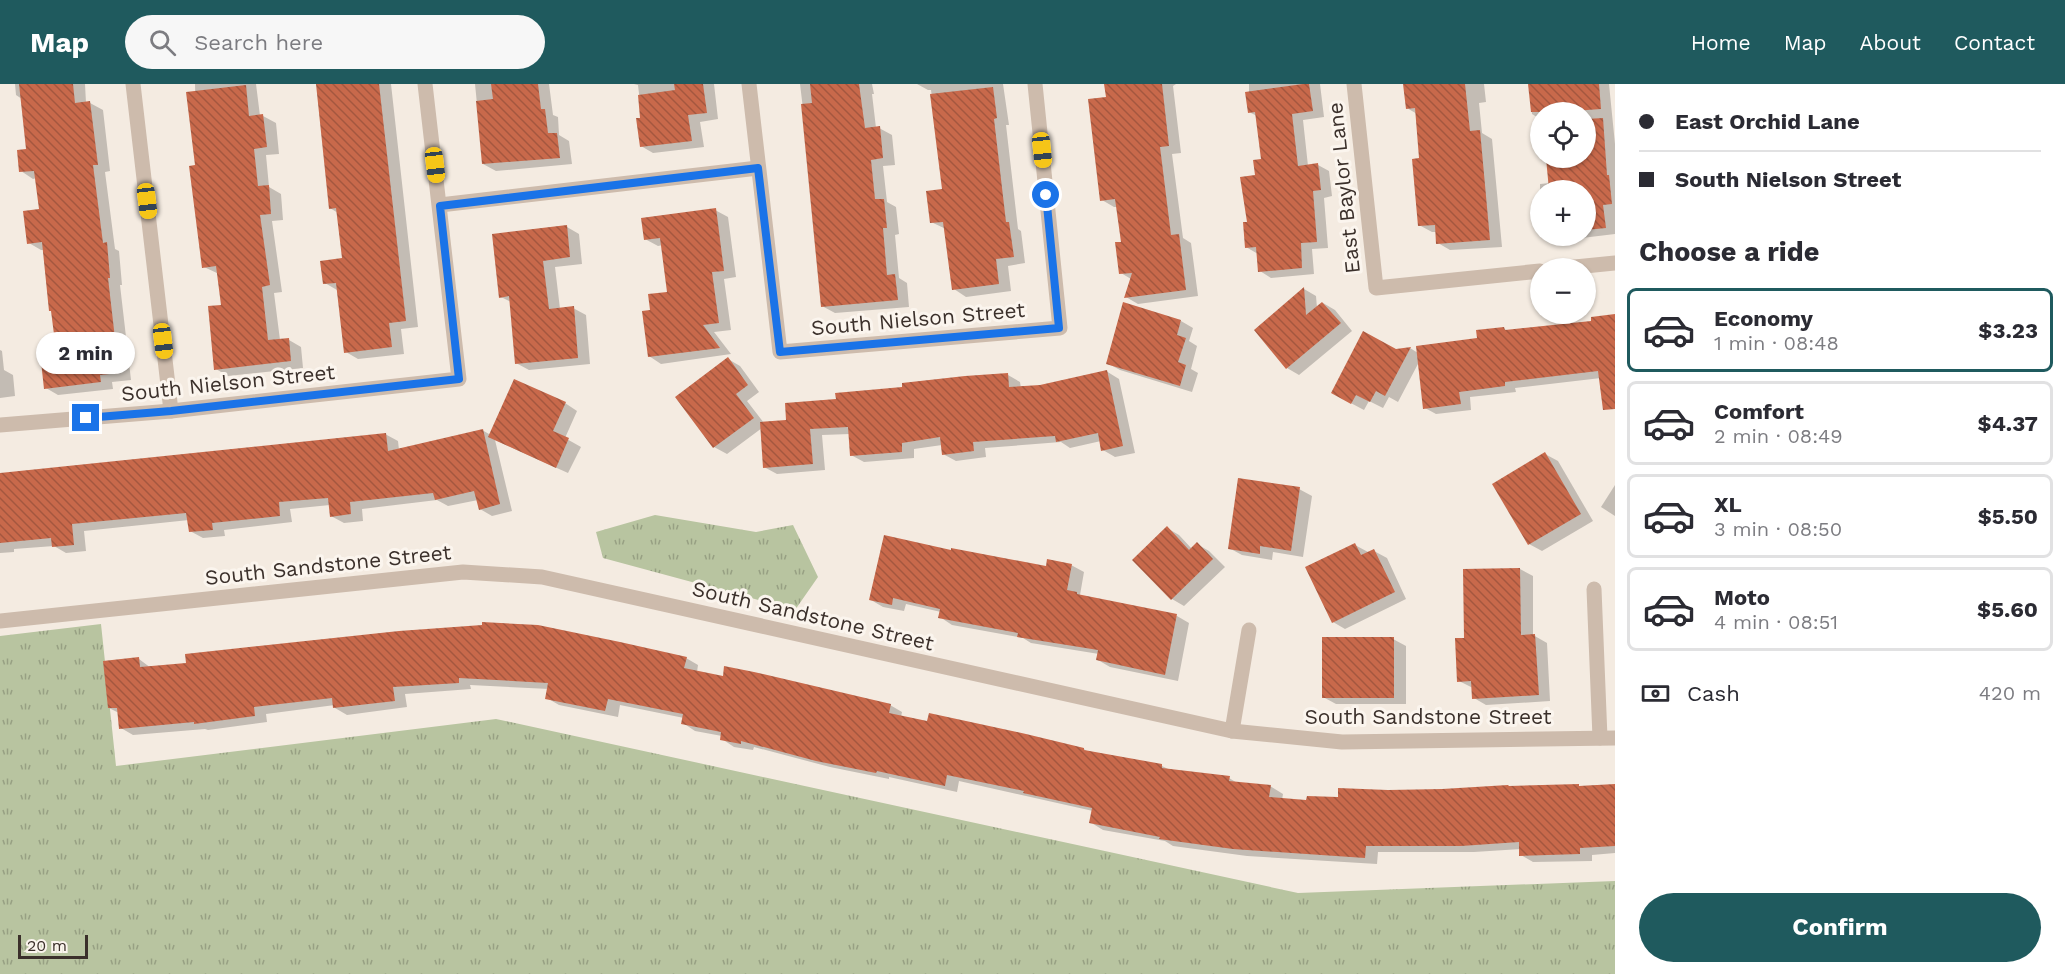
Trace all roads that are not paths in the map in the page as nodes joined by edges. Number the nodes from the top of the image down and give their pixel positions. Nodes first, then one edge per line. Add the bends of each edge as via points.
1 (133, 84) edge
2 (425, 84) edge
3 (748, 84) edge
4 (1035, 84) edge
5 (1354, 84) edge
6 (758, 168) junction
7 (440, 206) junction
8 (1615, 263) edge
9 (1596, 265) edge
10 (1530, 272) edge
11 (171, 411) junction
12 (0, 425) edge
13 (1594, 589) dead end
14 (0, 621) edge
15 (1249, 630) dead end
16 (1232, 730) junction
17 (1607, 738) edge

1 - 11 street
2 - 7 street
3 - 6 street
4 - 6 street, South Nielson Street via 1059,328 780,352
5 - 10 street, East Baylor Lane via 1376,288
6 - 7 street
7 - 11 street, South Nielson Street via 459,379
8 - 9 street
11 - 12 street, South Nielson Street
13 - 17 street
14 - 16 street, South Sandstone Street via 463,572 542,577
15 - 16 street
16 - 17 street, South Sandstone Street via 1342,742

